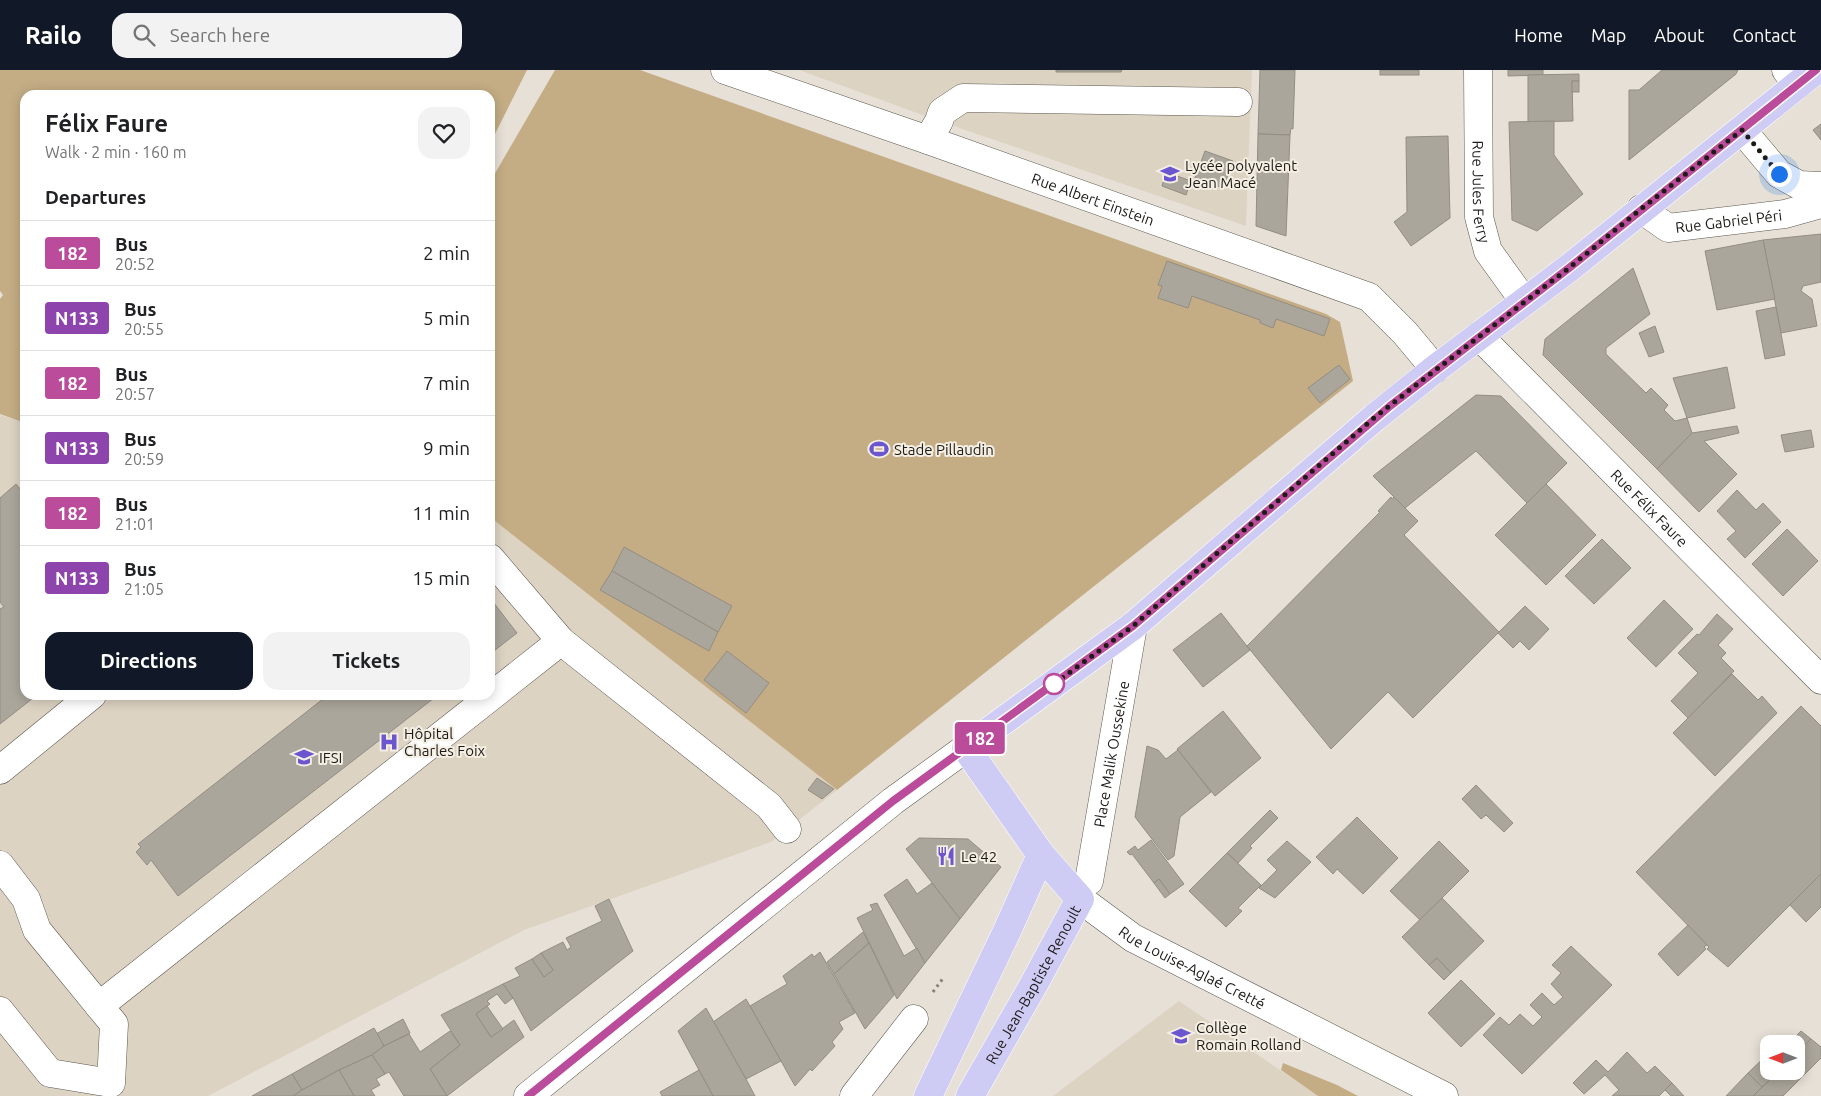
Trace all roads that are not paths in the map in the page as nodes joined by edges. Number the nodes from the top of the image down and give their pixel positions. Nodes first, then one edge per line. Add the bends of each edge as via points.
1 (725, 70) edge
2 (1478, 70) edge
3 (1799, 75) edge
4 (1238, 102) dead end
5 (1742, 130) junction
6 (928, 140) junction
7 (1821, 186) edge
8 (1821, 204) edge
9 (1641, 209) junction
10 (1524, 301) junction
11 (1480, 336) junction
12 (1435, 369) junction
13 (495, 564) edge
14 (1133, 626) junction
15 (561, 642) junction
16 (1821, 680) edge
17 (495, 694) edge
18 (86, 700) edge
19 (487, 700) edge
20 (966, 748) junction
21 (0, 770) edge
22 (787, 829) dead end
23 (1041, 855) junction
24 (0, 865) edge
25 (1084, 890) junction
26 (99, 1006) junction
27 (0, 1011) edge
28 (914, 1019) dead end
29 (528, 1096) edge
30 (854, 1096) edge
31 (928, 1096) edge
32 (970, 1096) edge
33 (1444, 1096) edge

1 - 6 street, Rue Albert Einstein
2 - 10 street, Rue Jules Ferry via 1479,217 1488,251
3 - 5 main road
4 - 6 street via 963,98 942,112
5 - 7 street via 1779,174 1799,185
5 - 9 main road
6 - 12 street, Rue Albert Einstein via 1369,297
8 - 9 street, Rue Gabriel Péri via 1785,214 1668,228
9 - 10 main road
10 - 11 main road
11 - 12 main road
11 - 16 street, Rue Félix Faure
12 - 14 main road
13 - 15 street
14 - 20 main road
14 - 25 street, Place Malik Oussekine
15 - 17 street
15 - 22 street via 769,806
18 - 21 street
19 - 26 street
20 - 23 main road, Rue Jean-Baptiste Renoult
20 - 29 street via 893,801
23 - 25 main road, Rue Jean-Baptiste Renoult
23 - 31 main road
24 - 26 street via 26,899 37,930
25 - 32 main road, Rue Jean-Baptiste Renoult
25 - 33 street, Rue Louise-Aglaé Cretté via 1133,938
26 - 27 street via 114,1024 111,1083 50,1072
28 - 30 street

